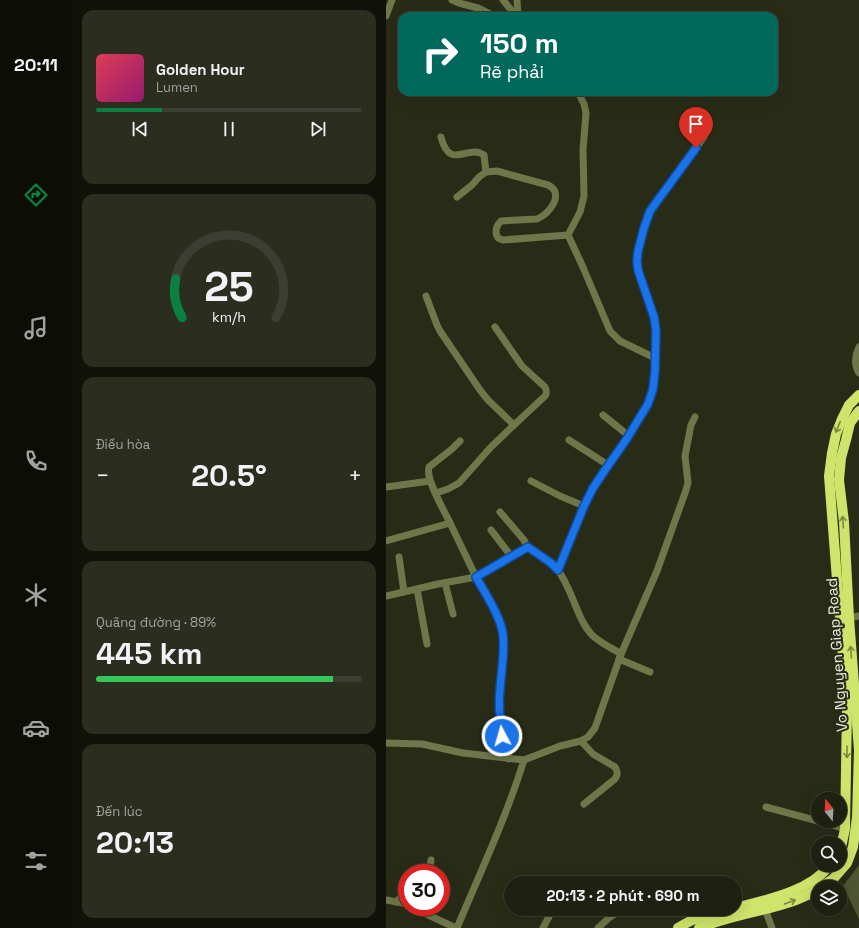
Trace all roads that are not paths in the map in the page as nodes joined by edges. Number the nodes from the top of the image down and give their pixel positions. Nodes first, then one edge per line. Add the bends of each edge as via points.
1 (392, 0) edge
2 (452, 0) edge
3 (503, 0) edge
4 (517, 0) edge
5 (486, 12) edge
6 (514, 12) edge
7 (517, 12) edge
8 (386, 16) edge
9 (580, 96) edge
10 (441, 137) dead end
11 (704, 137) dead end
12 (486, 172) junction
13 (457, 196) dead end
14 (568, 236) junction
15 (426, 296) dead end
16 (495, 327) dead end
17 (859, 347) edge
18 (655, 358) junction
19 (859, 373) edge
20 (859, 395) edge
21 (859, 411) edge
22 (603, 415) dead end
23 (695, 417) dead end
24 (514, 425) junction
25 (629, 436) junction
26 (569, 440) dead end
27 (460, 441) dead end
28 (608, 465) junction
29 (430, 481) junction
30 (531, 481) dead end
31 (386, 487) edge
32 (436, 493) junction
33 (584, 506) junction
34 (500, 512) dead end
35 (450, 523) junction
36 (492, 530) dead end
37 (386, 541) edge
38 (528, 547) junction
39 (511, 556) junction
40 (399, 557) dead end
41 (558, 570) junction
42 (476, 577) junction
43 (445, 583) junction
44 (417, 589) junction
45 (404, 592) junction
46 (386, 596) edge
47 (453, 614) dead end
48 (849, 618) edge
49 (427, 644) dead end
50 (620, 656) junction
51 (650, 672) dead end
52 (582, 741) junction
53 (386, 743) edge
54 (509, 759) junction
55 (524, 760) junction
56 (859, 765) edge
57 (584, 804) dead end
58 (766, 807) dead end
59 (811, 819) edge
60 (842, 828) edge
61 (853, 831) edge
62 (847, 841) edge
63 (431, 860) dead end
64 (431, 864) edge
65 (823, 872) edge
66 (831, 880) edge
67 (811, 893) edge
68 (386, 900) edge
69 (396, 902) edge
70 (742, 907) edge
71 (764, 909) junction
72 (430, 916) edge
73 (549, 916) edge
74 (612, 916) edge
75 (700, 916) edge
76 (456, 928) edge
77 (543, 928) edge
78 (598, 928) edge
79 (678, 928) edge
80 (699, 928) edge
81 (772, 928) edge

1 - 8 street
2 - 5 street
3 - 6 street
4 - 7 street
9 - 14 street via 586,113 582,150 584,196 580,212
10 - 12 street via 447,151 452,155 474,151 484,155
11 - 18 street via 650,211 638,251 638,270 656,324
12 - 13 street
12 - 14 street via 497,171 548,185 555,192 555,199 549,211 541,217 499,222 496,235 498,239
14 - 18 street via 610,331 620,341
15 - 24 street via 440,331 480,390
16 - 24 street via 522,366 547,390 545,396
17 - 19 street via 856,354
18 - 25 street via 653,389 648,404
20 -> 48 highway, Vo Nguyen Giap Road via 849,405 836,434 829,476
48 -> 21 highway, Vo Nguyen Giap Road via 839,480 841,458 850,424
22 - 25 street
23 - 50 street via 685,456 688,483 685,493 657,571
24 - 32 street via 459,483
25 - 28 street
26 - 28 street
27 - 29 street via 429,467
28 - 33 street
29 - 31 street
29 - 32 street
30 - 33 street
32 - 35 street
33 - 41 street
34 - 38 street
35 - 37 street
35 - 42 street
36 - 39 street
38 - 39 street
38 - 41 street
39 - 42 street
40 - 45 street
41 - 50 street via 592,635
42 - 43 street
42 - 54 street via 495,612 503,634 503,664 499,692 500,722
43 - 44 street
43 - 47 street
44 - 45 street
44 - 49 street
45 - 46 street
56 -> 48 highway, Vo Nguyen Giap Road
48 -> 61 highway, Vo Nguyen Giap Road via 847,709
50 - 51 street
50 - 52 street via 595,728
52 - 55 street via 560,746
52 - 57 street via 592,754 615,767 618,774
53 - 54 street via 422,744 463,754
54 - 55 street
55 - 76 street via 501,824
56 - 61 highway, Vo Nguyen Giap Road via 858,817
58 - 59 street
60 - 61 street
61 - 62 highway, Vo Nguyen Giap Road
61 - 66 highway, Vo Nguyen Giap Road via 853,847 847,863
63 - 64 street
65 - 70 highway via 811,882 782,896
71 -> 67 highway
68 - 69 street
71 - 80 highway
71 - 81 street
72 - 76 street
73 - 77 street
74 - 78 street
75 - 79 highway

